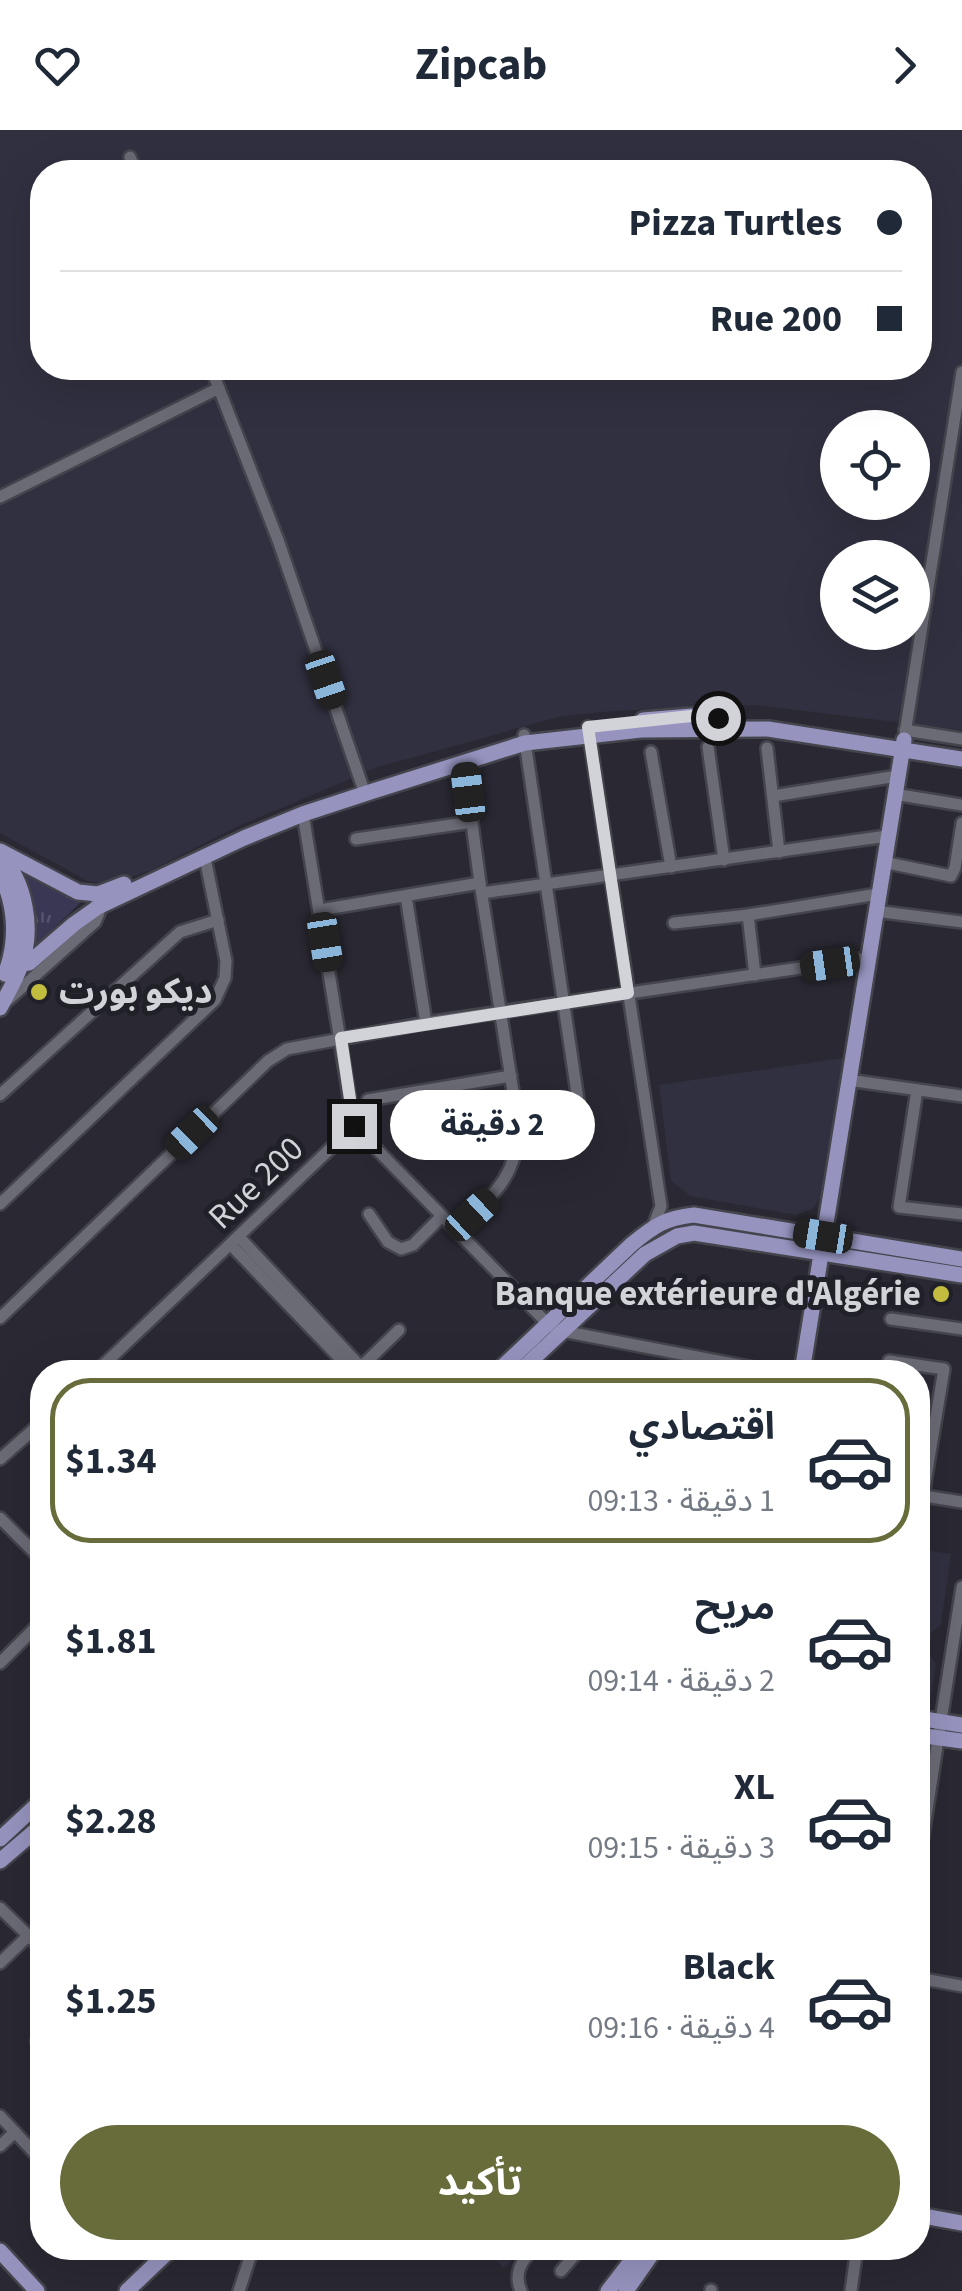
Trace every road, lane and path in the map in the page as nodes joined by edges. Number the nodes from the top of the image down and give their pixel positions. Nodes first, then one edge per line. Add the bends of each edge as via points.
1 (130, 157) dead end
2 (131, 160) edge
3 (962, 372) edge
4 (216, 380) edge
5 (219, 388) junction
6 (0, 497) edge
7 (589, 731) junction
8 (524, 739) junction
9 (904, 739) junction
10 (962, 739) edge
11 (708, 746) dead end
12 (766, 748) dead end
13 (962, 749) edge
14 (651, 752) dead end
15 (962, 759) edge
16 (464, 763) junction
17 (897, 776) junction
18 (362, 785) junction
19 (894, 794) junction
20 (773, 796) junction
21 (962, 805) edge
22 (303, 814) junction
23 (472, 822) junction
24 (962, 823) edge
25 (887, 836) junction
26 (356, 839) dead end
27 (779, 852) junction
28 (0, 853) edge
29 (204, 858) junction
30 (724, 860) junction
31 (883, 862) junction
32 (670, 868) junction
33 (0, 874) edge
34 (610, 876) junction
35 (546, 884) junction
36 (481, 888) junction
37 (406, 896) junction
38 (94, 901) junction
39 (876, 903) junction
40 (320, 910) junction
41 (748, 915) junction
42 (218, 920) junction
43 (962, 922) edge
44 (674, 923) dead end
45 (868, 958) junction
46 (15, 964) junction
47 (755, 975) junction
48 (628, 993) junction
49 (2, 998) edge
50 (565, 1003) junction
51 (502, 1013) junction
52 (426, 1023) junction
53 (341, 1038) junction
54 (511, 1076) junction
55 (848, 1080) junction
56 (917, 1090) junction
57 (0, 1095) edge
58 (962, 1096) edge
59 (368, 1100) dead end
60 (516, 1110) junction
61 (354, 1126) junction
62 (0, 1204) edge
63 (660, 1206) junction
64 (369, 1214) dead end
65 (962, 1214) edge
66 (442, 1216) junction
67 (680, 1216) junction
68 (652, 1227) junction
69 (456, 1230) junction
70 (235, 1241) junction
71 (822, 1244) junction
72 (962, 1259) edge
73 (962, 1276) edge
74 (0, 1318) edge
75 (891, 1319) dead end
76 (555, 1328) junction
77 (962, 1329) edge
78 (399, 1330) dead end
79 (115, 1360) edge
80 (346, 1360) edge
81 (368, 1360) edge
82 (513, 1360) edge
83 (529, 1360) edge
84 (715, 1360) edge
85 (804, 1360) edge
86 (930, 1367) edge
87 (30, 1433) edge
88 (930, 1442) edge
89 (0, 1459) edge
90 (930, 1497) edge
91 (962, 1502) edge
92 (0, 1518) edge
93 (30, 1548) edge
94 (962, 1588) edge
95 (30, 1634) edge
96 (0, 1663) edge
97 (930, 1725) edge
98 (962, 1725) edge
99 (939, 1730) junction
100 (930, 1732) edge
101 (962, 1741) edge
102 (930, 1789) edge
103 (30, 1811) edge
104 (30, 1835) edge
105 (0, 1839) edge
106 (0, 1861) edge
107 (0, 1908) edge
108 (29, 1936) joint
109 (0, 1963) edge
110 (930, 1980) edge
111 (962, 1986) edge
112 (0, 2116) edge
113 (15, 2132) junction
114 (0, 2146) edge
115 (30, 2149) edge
116 (930, 2217) edge
117 (962, 2223) edge
118 (0, 2251) edge
119 (159, 2260) edge
120 (249, 2260) edge
121 (522, 2260) edge
122 (570, 2260) edge
123 (632, 2260) edge
124 (648, 2260) edge
125 (855, 2260) edge
126 (560, 2270) dead end
127 (37, 2291) edge
128 (126, 2291) edge
129 (239, 2291) edge
130 (522, 2291) edge
131 (608, 2291) edge
132 (626, 2291) edge
133 (851, 2291) edge

1 - 2 street
3 - 9 street
4 - 5 street
5 - 6 street
5 - 18 street
7 - 8 main road
7 - 9 main road via 691,716
7 - 34 street
8 - 16 main road
8 - 18 main road
8 - 35 street
9 - 10 street
9 - 13 main road
9 - 15 main road
9 - 17 main road
11 - 30 street
12 - 20 street
14 - 32 street
16 - 22 main road
16 - 23 street
17 - 19 main road
17 - 20 street
18 - 38 main road via 290,809
19 - 21 street
19 - 25 main road
20 - 27 street
22 - 29 main road
22 - 40 street
23 - 26 street
23 - 36 street
24 - 31 street via 950,876
25 - 27 street
25 - 31 main road
27 - 30 street
28 - 38 main road
28 - 46 main road via 26,914
29 - 38 main road
29 - 42 street
30 - 32 street
31 - 39 main road
32 - 34 street
33 - 46 main road via 13,912
34 - 35 street
34 - 48 street
35 - 36 street
35 - 50 street
36 - 37 street
36 - 51 street
37 - 40 street
37 - 52 street
38 - 46 main road via 29,963
38 - 49 street via 95,922
39 - 41 street
39 - 43 street
39 - 45 main road
40 - 53 street
41 - 44 street
41 - 47 street
42 - 57 street via 167,942
42 - 62 street via 226,961 215,1000
45 - 47 street
45 - 55 main road
46 - 49 main road
47 - 48 street
48 - 50 street
48 - 63 street
50 - 51 street
50 - 60 street via 578,1100
51 - 52 street
51 - 54 street
52 - 53 street
53 - 61 street
53 - 74 street via 298,1045 268,1061
54 - 59 street
54 - 60 street
55 - 56 street
55 - 71 main road
56 - 58 street
56 - 65 street via 899,1207
60 - 69 street via 511,1169
61 - 66 street
61 - 70 street, Rue 200
63 - 67 street
63 - 68 street
64 - 66 street via 401,1249
66 - 69 street
67 - 68 main road
67 - 71 main road
68 - 76 main road
69 - 76 street
70 - 79 street, Rue 200
70 - 80 street
71 - 72 main road
71 - 73 main road
71 - 76 main road via 676,1236 644,1254
71 - 85 main road
75 - 77 street
76 - 82 main road
76 - 83 main road
76 - 84 street
78 - 81 street
86 - 88 street via 944,1369
87 - 89 street
90 - 91 street
92 - 93 street
94 - 99 street
95 - 96 street
97 - 99 main road
98 - 99 main road
99 - 100 main road
99 - 101 main road
99 - 102 street
103 - 105 main road
104 - 106 main road
107 - 108 street
108 - 109 street
110 - 111 street
112 - 113 street
113 - 114 street
113 - 115 street
116 - 117 main road
118 - 127 main road
119 - 128 main road
120 - 129 street
121 - 130 street
122 - 126 street
123 - 131 main road
124 - 132 main road
125 - 133 street

